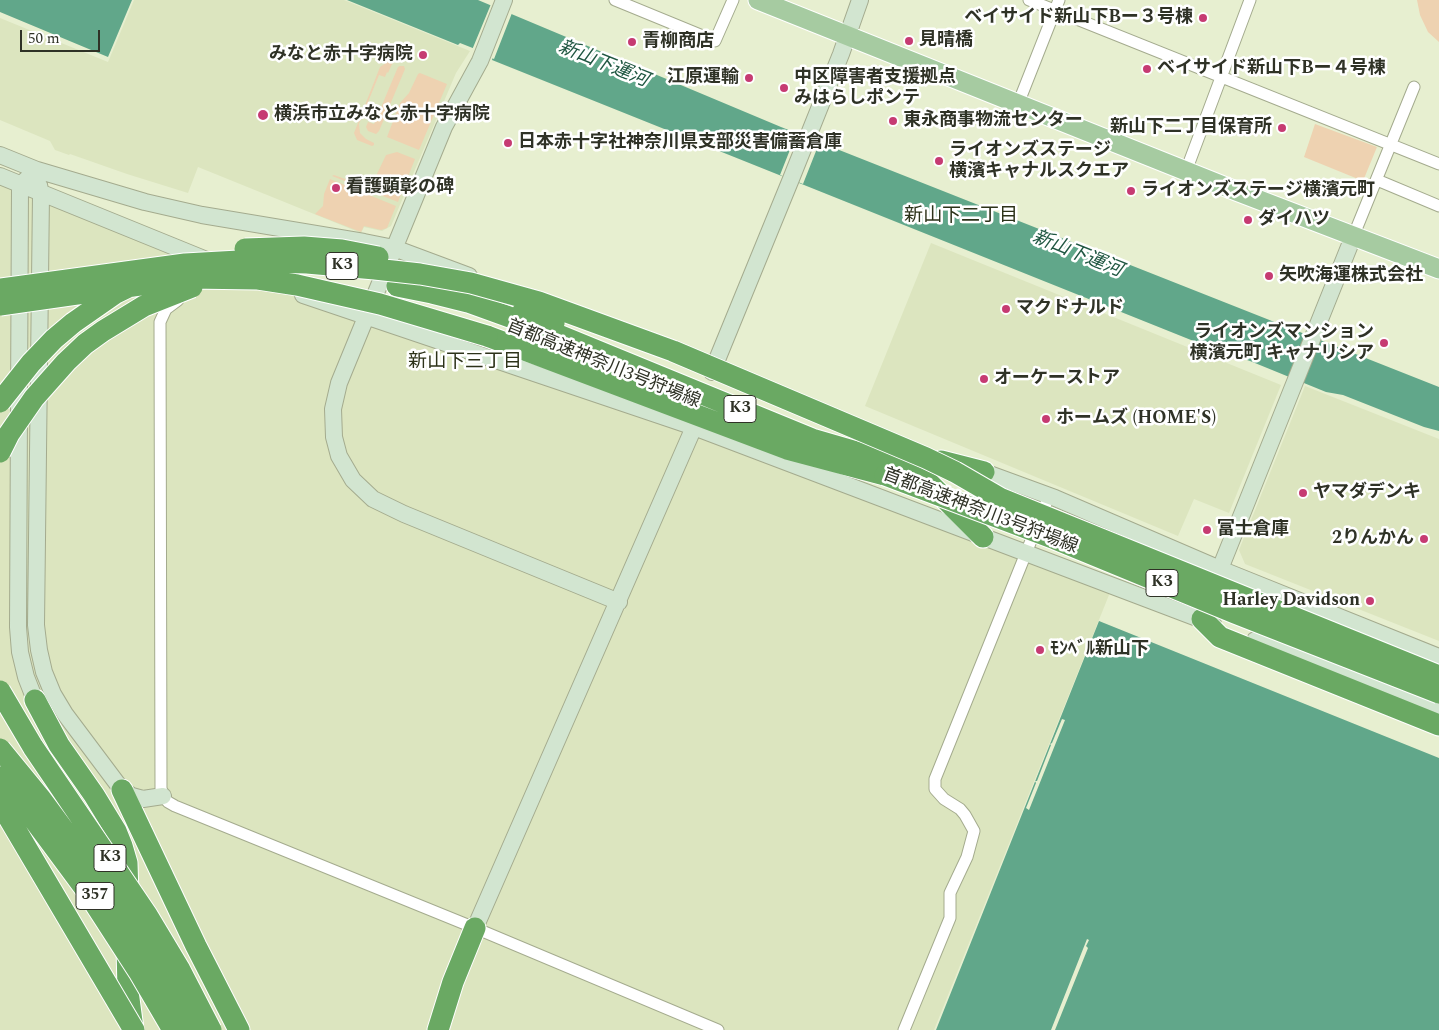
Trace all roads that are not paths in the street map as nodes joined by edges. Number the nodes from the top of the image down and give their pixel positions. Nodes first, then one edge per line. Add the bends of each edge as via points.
1 (615, 0) edge
2 (733, 0) edge
3 (758, 0) edge
4 (860, 0) edge
5 (1029, 0) edge
6 (1250, 0) edge
7 (503, 4) edge
8 (1057, 5) edge
9 (847, 36) junction
10 (1221, 77) junction
11 (1414, 87) dead end
12 (1018, 104) junction
13 (1391, 145) junction
14 (0, 155) edge
15 (1439, 164) edge
16 (37, 170) junction
17 (1186, 171) junction
18 (0, 176) edge
19 (1377, 180) junction
20 (20, 185) junction
21 (40, 194) junction
22 (1439, 206) edge
23 (1353, 237) junction
24 (394, 248) junction
25 (368, 255) junction
26 (215, 264) junction
27 (1439, 269) edge
28 (437, 277) junction
29 (397, 286) junction
30 (0, 289) edge
31 (0, 305) edge
32 (366, 317) junction
33 (712, 372) junction
34 (0, 402) edge
35 (694, 427) junction
36 (0, 452) edge
37 (984, 472) junction
38 (885, 475) junction
39 (1050, 496) junction
40 (1005, 501) junction
41 (983, 537) junction
42 (1026, 553) junction
43 (1220, 569) junction
44 (619, 602) junction
45 (1202, 619) junction
46 (1439, 657) edge
47 (1439, 676) edge
48 (0, 691) edge
49 (1439, 693) edge
50 (35, 700) joint
51 (1439, 712) edge
52 (1439, 725) edge
53 (0, 749) edge
54 (0, 771) edge
55 (0, 777) edge
56 (0, 783) edge
57 (122, 790) junction
58 (163, 796) junction
59 (0, 803) edge
60 (475, 928) junction
61 (133, 1030) edge
62 (168, 1030) edge
63 (173, 1030) edge
64 (177, 1030) edge
65 (193, 1030) edge
66 (211, 1030) edge
67 (239, 1030) edge
68 (438, 1030) edge
69 (718, 1030) edge
70 (904, 1030) edge

1 - 2 street via 715,41
3 - 9 main road
4 - 9 street
5 - 8 street
6 - 10 street
7 - 24 street via 482,55 444,127
8 - 10 street
8 - 12 street
9 - 12 main road
9 - 33 street
10 - 13 street
10 - 17 street
11 - 13 street
12 - 17 main road
13 - 15 street
13 - 19 street
14 - 16 street
16 - 20 street
16 - 21 street
16 - 24 street via 202,215
17 - 23 main road
18 - 20 street
19 - 22 street
19 - 23 street
20 - 21 street
20 - 50 street via 18,627 20,652
21 - 26 street
21 - 57 street via 36,615 39,650 50,687 65,714
23 - 27 main road
23 - 43 street
24 - 32 street
24 - 33 street
25 - 28 highway, K3, bridge
25 - 34 highway, 首都高速神奈川3号狩場線 / K3, bridge via 304,247 261,247 216,254 164,270 116,293 73,323 31,363
25 - 40 highway, 首都高速神奈川3号狩場線 / K3, bridge via 436,272 530,305
26 - 32 street
26 - 58 street via 204,283 169,306 160,322
28 - 30 highway, K3, bridge via 307,263 239,261 185,264
28 - 37 highway, K3, bridge via 817,430
28 - 40 highway, K3, bridge via 539,302 674,351 926,458
29 - 36 highway, 首都高速神奈川3号狩場線 / K3, bridge via 311,273 277,272 216,280 168,295 103,331 66,362 34,398
29 - 38 highway, 首都高速神奈川3号狩場線 / K3
29 - 41 highway, K3 via 468,302 551,332 812,439 874,457 930,484
31 - 38 highway, K3, bridge via 189,278 258,279 297,285 380,304 487,336 787,449
32 - 35 street
32 - 44 street via 339,383 333,409 334,437 353,480 373,499 404,514
33 - 37 street
35 - 41 street
35 - 44 street
37 - 39 street
38 - 49 highway, 首都高速神奈川3号狩場線 / K3, bridge via 1056,539
39 - 42 street
39 - 43 street
40 - 47 highway, 首都高速神奈川3号狩場線 / K3, bridge
41 - 42 street
42 - 45 street
42 - 70 street via 934,779 935,789 966,814 974,831 967,858 950,893 950,918
43 - 45 street
43 - 46 street
44 - 60 street
45 - 51 street
45 - 52 highway via 1220,637
48 - 66 highway, K3, bridge via 33,747 147,915
50 - 61 highway, bridge via 59,745 116,831 126,863 128,990
53 - 65 highway, bridge via 97,875 155,963
54 - 64 highway, 357, bridge via 88,885
55 - 63 highway, bridge via 91,897
56 - 62 highway, 357, bridge via 96,911
57 - 58 street via 144,799
57 - 67 highway
58 - 60 street via 175,806
59 - 61 highway, bridge
60 - 68 highway
60 - 69 street

